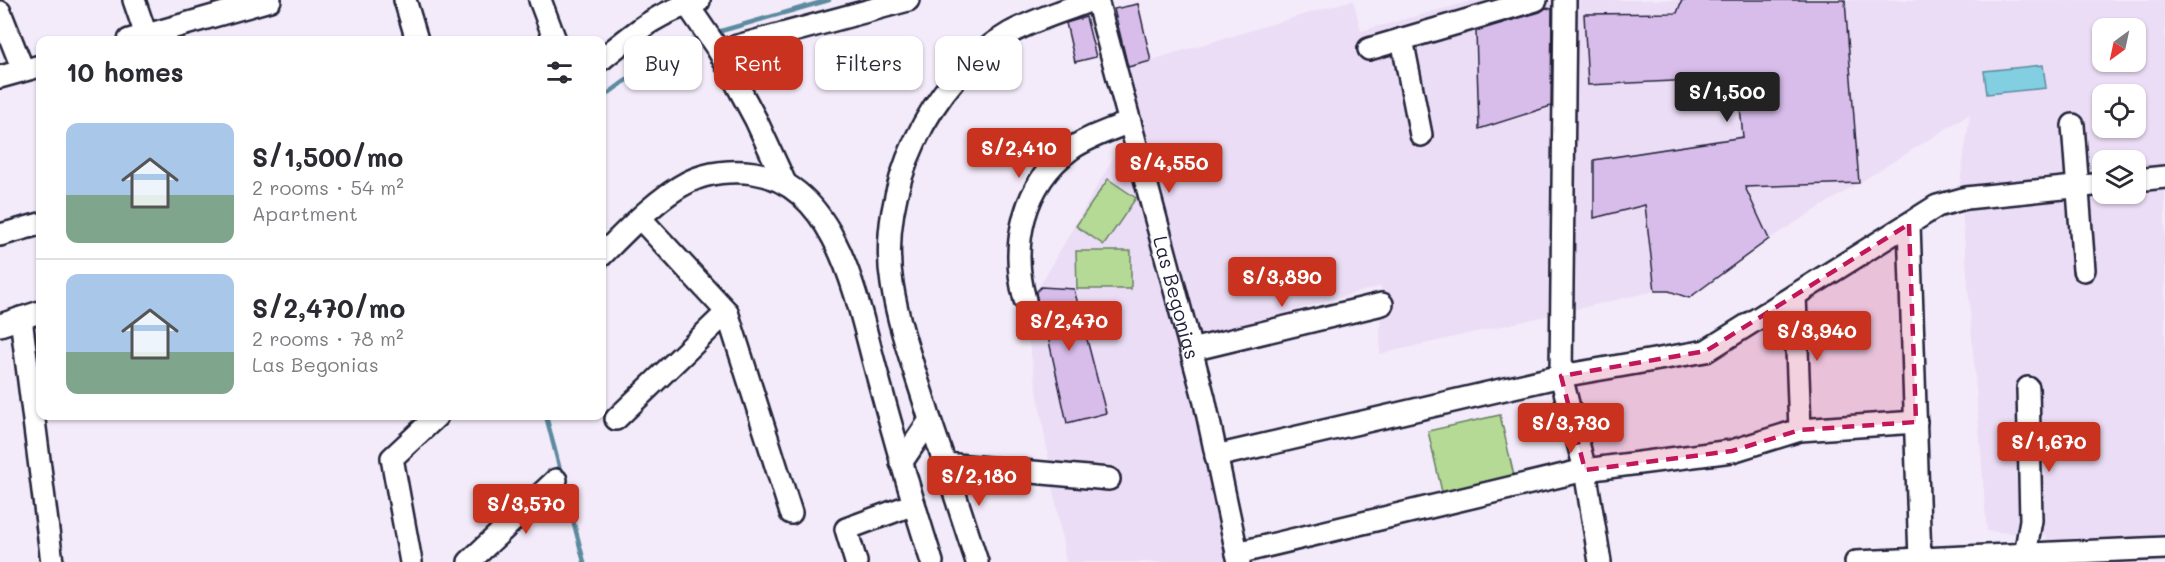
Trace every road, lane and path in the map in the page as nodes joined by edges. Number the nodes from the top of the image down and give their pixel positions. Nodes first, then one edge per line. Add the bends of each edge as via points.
1 (134, 0) edge
2 (270, 0) edge
3 (405, 0) edge
4 (540, 0) edge
5 (908, 0) edge
6 (1091, 0) edge
7 (1097, 0) edge
8 (1536, 0) edge
9 (1565, 0) edge
10 (692, 1) edge
11 (0, 12) edge
12 (137, 36) edge
13 (144, 36) edge
14 (416, 36) edge
15 (554, 36) edge
16 (775, 36) edge
17 (1402, 39) junction
18 (714, 42) edge
19 (1369, 49) dead end
20 (606, 56) edge
21 (32, 68) edge
22 (0, 77) edge
23 (740, 90) edge
24 (1130, 122) junction
25 (2073, 125) dead end
26 (1421, 135) dead end
27 (2165, 177) edge
28 (2146, 179) edge
29 (785, 183) junction
30 (2092, 185) edge
31 (2077, 186) junction
32 (640, 218) junction
33 (1910, 224) junction
34 (36, 225) edge
35 (0, 236) edge
36 (606, 251) edge
37 (2084, 270) dead end
38 (1795, 295) junction
39 (1025, 300) dead end
40 (1382, 304) dead end
41 (728, 312) junction
42 (31, 315) edge
43 (0, 325) edge
44 (1191, 350) junction
45 (36, 374) edge
46 (1561, 376) junction
47 (2028, 388) dead end
48 (40, 420) edge
49 (433, 420) edge
50 (616, 420) dead end
51 (930, 420) junction
52 (1916, 422) junction
53 (1800, 430) junction
54 (1216, 456) junction
55 (901, 463) junction
56 (945, 465) junction
57 (1585, 470) junction
58 (1110, 478) dead end
59 (556, 480) dead end
60 (914, 504) junction
61 (791, 513) dead end
62 (2165, 548) edge
63 (2025, 555) junction
64 (1238, 558) edge
65 (1920, 560) junction
66 (52, 562) edge
67 (411, 562) edge
68 (469, 562) edge
69 (856, 562) edge
70 (932, 562) edge
71 (977, 562) edge
72 (1600, 562) edge
73 (1856, 562) edge

1 - 12 street
2 - 13 street
3 - 14 street
4 - 15 street
5 - 16 street
6 - 51 street via 1010,33 970,63 945,93 909,150 893,204 891,283
7 - 24 street, Las Begonias
8 - 17 street
9 - 46 street
10 - 18 street
10 - 20 street via 654,18
11 - 21 street
17 - 19 street
17 - 26 street
21 - 22 street
23 - 29 street
24 - 39 street via 1071,149 1053,165 1037,188 1023,219 1018,244 1019,279
24 - 44 street, Las Begonias
25 - 31 street
27 - 28 street
29 - 32 street via 739,171 710,174 687,182
29 - 55 street via 816,209 852,283
30 - 31 street
31 - 33 street via 1966,198 1937,206
31 - 37 street
32 - 36 street
32 - 41 street
33 - 38 street
33 - 52 street
34 - 35 street
38 - 46 street via 1706,351
38 - 53 street
40 - 44 street
41 - 50 street
41 - 61 street
42 - 43 street
42 - 45 street
44 - 54 street, Las Begonias
46 - 54 street
46 - 57 street
47 - 63 street via 2031,520
48 - 66 street
49 - 67 street via 392,458
51 - 55 street
51 - 56 street
52 - 53 street
52 - 65 street
53 - 57 street via 1732,451
54 - 64 street, Las Begonias
55 - 60 street
56 - 58 street
56 - 71 street
57 - 64 street
57 - 72 street
59 - 68 street
60 - 69 street via 846,530
60 - 70 street
62 - 63 street
63 - 65 street
65 - 73 street

